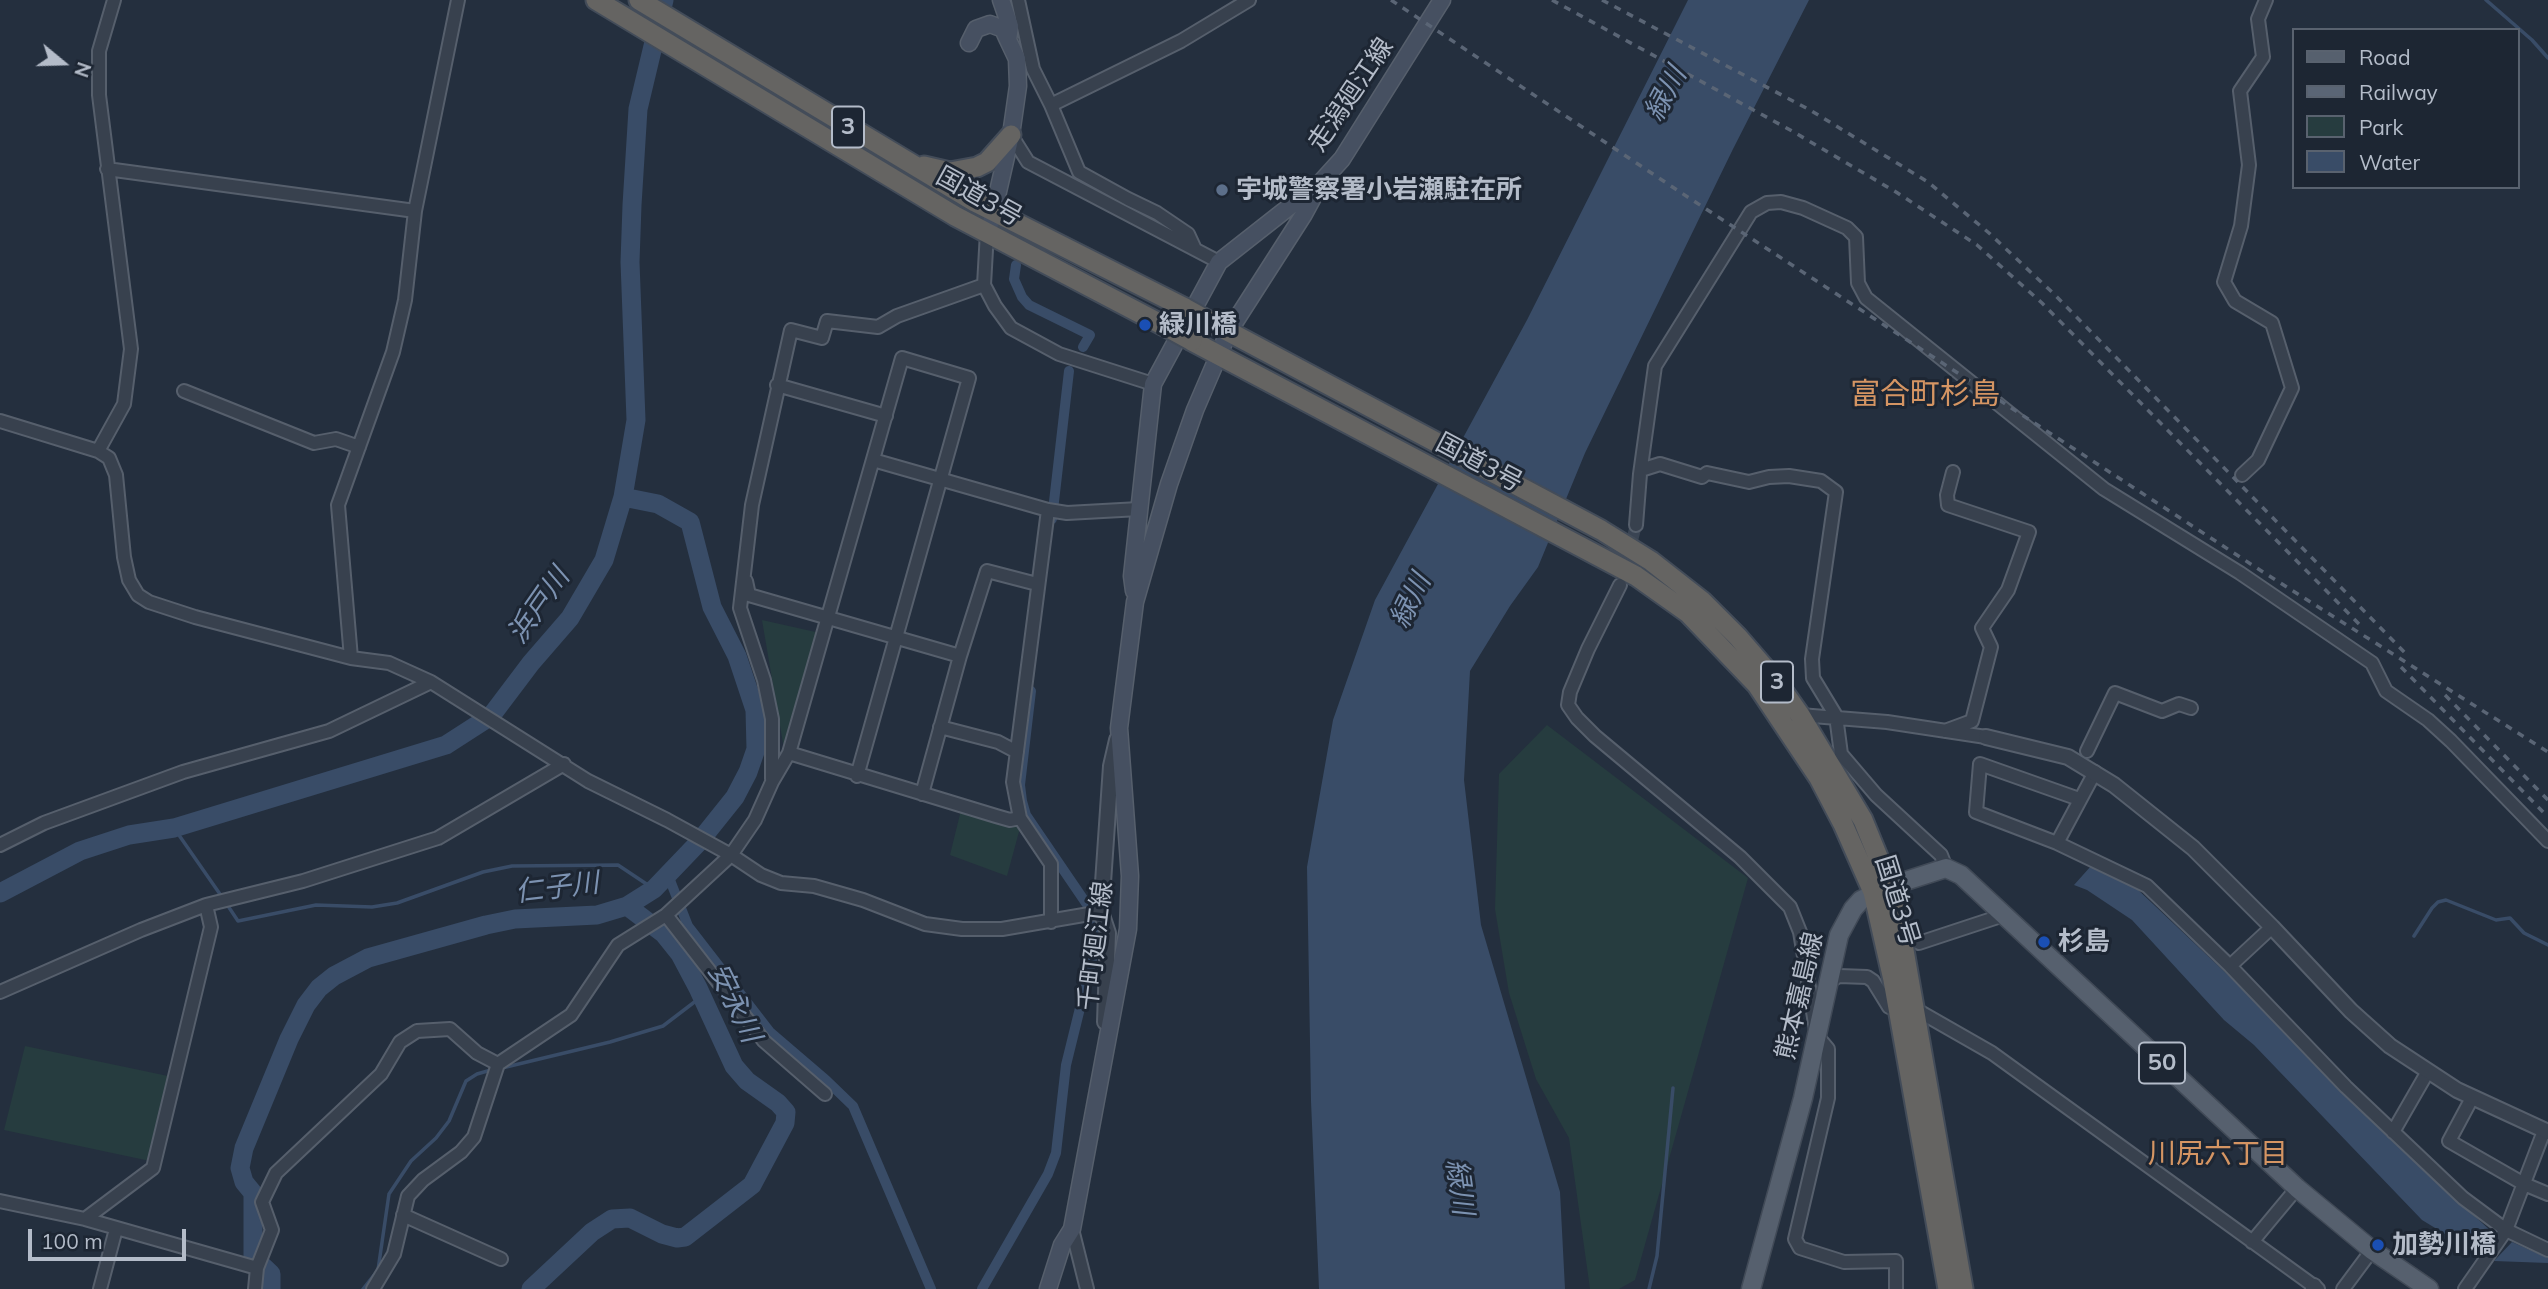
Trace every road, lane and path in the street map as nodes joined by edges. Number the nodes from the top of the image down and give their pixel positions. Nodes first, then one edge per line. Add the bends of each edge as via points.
1 (114, 0) edge
2 (458, 0) edge
3 (596, 0) edge
4 (639, 0) edge
5 (1001, 0) edge
6 (1018, 0) edge
7 (1249, 0) edge
8 (1442, 0) edge
9 (2266, 0) edge
10 (1008, 40) junction
11 (970, 43) dead end
12 (1051, 105) junction
13 (1011, 135) junction
14 (894, 154) junction
15 (107, 169) junction
16 (1321, 181) junction
17 (415, 211) junction
18 (995, 213) junction
19 (987, 232) junction
20 (1194, 247) junction
21 (1219, 262) junction
22 (984, 285) junction
23 (1235, 334) junction
24 (1223, 356) junction
25 (1153, 384) junction
26 (778, 385) junction
27 (184, 391) dead end
28 (886, 416) junction
29 (0, 421) edge
30 (359, 447) junction
31 (98, 451) junction
32 (873, 460) junction
33 (1641, 470) junction
34 (1953, 472) dead end
35 (2242, 475) dead end
36 (940, 479) junction
37 (1139, 509) junction
38 (1048, 510) junction
39 (1636, 525) tunnel mouth
40 (745, 573) junction
41 (1037, 584) junction
42 (1620, 585) tunnel mouth
43 (1135, 602) junction
44 (828, 618) junction
45 (897, 638) junction
46 (960, 656) junction
47 (351, 657) junction
48 (431, 682) junction
49 (2191, 708) dead end
50 (1800, 715) junction
51 (1836, 716) junction
52 (940, 727) junction
53 (1119, 728) junction
54 (1945, 731) junction
55 (1986, 737) joint
56 (2087, 751) dead end
57 (1017, 752) junction
58 (789, 754) junction
59 (564, 764) junction
60 (2095, 772) junction
61 (857, 776) junction
62 (772, 782) junction
63 (922, 794) junction
64 (2079, 799) junction
65 (1020, 818) junction
66 (2548, 841) edge
67 (2057, 843) junction
68 (0, 845) edge
69 (731, 855) junction
70 (1946, 868) junction
71 (1882, 889) junction
72 (206, 905) junction
73 (1101, 912) junction
74 (666, 915) junction
75 (2004, 915) junction
76 (1051, 922) junction
77 (2273, 927) junction
78 (1919, 943) dead end
79 (2230, 966) junction
80 (1828, 982) junction
81 (0, 992) edge
82 (1906, 1010) junction
83 (1817, 1036) junction
84 (1107, 1045) junction
85 (498, 1064) junction
86 (2427, 1073) junction
87 (825, 1094) dead end
88 (2472, 1098) junction
89 (2393, 1132) junction
90 (2546, 1132) edge
91 (2524, 1184) junction
92 (2297, 1188) junction
93 (2548, 1194) edge
94 (0, 1200) edge
95 (403, 1215) junction
96 (85, 1219) junction
97 (116, 1229) junction
98 (1072, 1229) junction
99 (2506, 1230) junction
100 (2252, 1242) junction
101 (2372, 1250) junction
102 (2548, 1250) edge
103 (501, 1259) dead end
104 (257, 1268) junction
105 (2315, 1288) edge
106 (100, 1289) edge
107 (254, 1289) edge
108 (373, 1289) edge
109 (1048, 1289) edge
110 (1087, 1289) edge
111 (1751, 1289) edge
112 (1896, 1289) edge
113 (1948, 1289) edge
114 (1963, 1289) edge
115 (2343, 1289) edge
116 (2428, 1289) edge
117 (2465, 1289) edge

1 - 15 street via 99,51
2 - 17 street
3 - 19 highway, 国道3号 / 3
4 - 14 highway, 国道3号 / 3
5 - 10 main road via 1010,26
6 - 12 street via 1033,69
7 - 12 street via 1181,41
8 - 16 main road, 走潟廻江線 via 1342,159
9 - 35 street via 2258,19 2263,57 2240,91 2249,165 2241,226 2224,282 2235,301 2272,323 2292,388 2258,460
10 - 11 main road via 1003,29 989,24 976,29
10 - 13 main road via 1017,59
12 - 20 street via 1079,172 1157,212 1188,234
13 - 14 highway via 987,162 967,170 930,168
13 - 18 main road
13 - 20 street via 1028,162
14 - 18 highway, 国道3号 / 3
15 - 17 street
15 - 31 street via 131,349 124,404
16 - 21 main road, 走潟廻江線
16 - 23 main road, 走潟廻江線
17 - 30 street via 405,300 394,349
18 - 19 main road
18 - 23 highway, 国道3号 / 3, bridge
19 - 22 street
19 - 24 highway, 国道3号 / 3, bridge
20 - 21 street
21 - 25 main road, 走潟廻江線
22 - 25 street via 1011,328 1023,337 1059,354
22 - 26 street via 878,327 827,321 822,338 791,330
23 - 24 main road, 走潟廻江線
23 - 50 highway, 国道3号 / 3 via 1651,561 1702,601 1768,672
24 - 43 main road, 千町廻江線 via 1169,484
24 - 71 highway, 国道3号 / 3 via 1636,576 1688,613 1758,685 1819,778
25 - 37 main road, 千町廻江線
26 - 28 street
26 - 40 street via 752,505
27 - 30 street via 314,443 337,439
28 - 32 street
28 - 36 street via 902,358 969,378
29 - 31 street
30 - 47 street via 338,505
31 - 47 street via 109,458 116,475 124,557 138,594 195,617
32 - 36 street
32 - 44 street
33 - 39 street
33 - 51 street via 1660,464 1702,477 1707,473 1749,482 1789,476 1821,481 1836,492 1812,659 1813,678
33 - 66 street via 1655,366 1751,212 1767,203 1803,208 1847,228 1856,237 1858,283 1866,298 2104,489 2240,573 2372,663 2386,691 2451,741
34 - 54 street via 1948,505 2029,532 2008,590 1982,628 1991,647 1972,721
36 - 38 street
36 - 45 street
37 - 38 street
37 - 43 main road, 千町廻江線 via 1132,576
38 - 41 street
40 - 44 street via 749,595
40 - 62 street via 740,608 772,719
41 - 46 street via 987,571
41 - 57 street
42 - 83 street via 1588,649 1568,705 1595,736 1740,857 1790,907 1800,932
43 - 53 main road, 千町廻江線
44 - 45 street
44 - 58 street
45 - 46 street
45 - 61 street
46 - 52 street
47 - 48 street via 389,663
48 - 59 street
48 - 68 street via 329,731 183,772 44,823
49 - 56 street via 2179,704 2162,711 2115,692
50 - 51 street
50 - 71 highway, 国道3号 / 3 via 1863,820
51 - 54 street
51 - 70 street via 1841,754 1941,855
52 - 57 street via 998,742
52 - 63 street
53 - 73 street via 1111,766
53 - 84 main road, 千町廻江線 via 1130,886 1128,929
54 - 55 street
55 - 60 street via 2055,752
57 - 65 street via 1013,782
58 - 61 street
58 - 62 street
59 - 69 street
59 - 72 street via 438,838 303,881
60 - 64 street
60 - 77 street via 2193,848
61 - 63 street
62 - 69 street via 755,820
63 - 65 street via 1010,820
64 - 67 street
64 - 67 street via 1980,764 1976,812
65 - 76 street via 1051,864
67 - 79 street via 2147,886
69 - 74 street
69 - 76 street via 781,883 814,886 925,924 1002,929
70 - 71 main road, 熊本嘉島線
70 - 75 main road, 50 via 1961,875
71 - 80 main road, 熊本嘉島線 via 1853,908 1839,934
71 - 82 highway, 国道3号 / 3
72 - 81 street
72 - 96 street via 211,927 153,1168
73 - 76 street
73 - 84 street via 1108,933
74 - 85 street via 618,945 571,1015
74 - 87 street via 764,1041
75 - 78 street
75 - 92 main road, 50
77 - 79 street
77 - 86 street via 2377,1036
79 - 89 street
80 - 82 street via 1839,976 1867,977 1889,1007
80 - 83 main road, 熊本嘉島線
82 - 100 street via 1992,1053
82 - 113 highway, 国道3号 / 3
82 - 114 highway, 国道3号 / 3
83 - 111 main road, 熊本嘉島線
83 - 112 street via 1828,1049 1828,1098 1796,1239 1800,1248 1844,1262 1896,1261
84 - 98 main road, 千町廻江線
85 - 95 street via 474,1137 415,1188
85 - 104 street via 450,1029 417,1031 400,1042 381,1074 276,1173 262,1202 272,1230
86 - 88 street
86 - 89 street
88 - 90 street
88 - 91 street via 2449,1141
89 - 99 street via 2463,1198
90 - 91 street
91 - 93 street
91 - 99 street
92 - 100 street
92 - 101 main road, 50
94 - 96 street
95 - 103 street
95 - 108 street via 394,1254
96 - 97 street
97 - 104 street
97 - 106 street
98 - 109 main road, 千町廻江線
98 - 110 street
99 - 102 street
99 - 117 street
100 - 105 street
101 - 115 street
101 - 116 main road, 50
104 - 107 street

